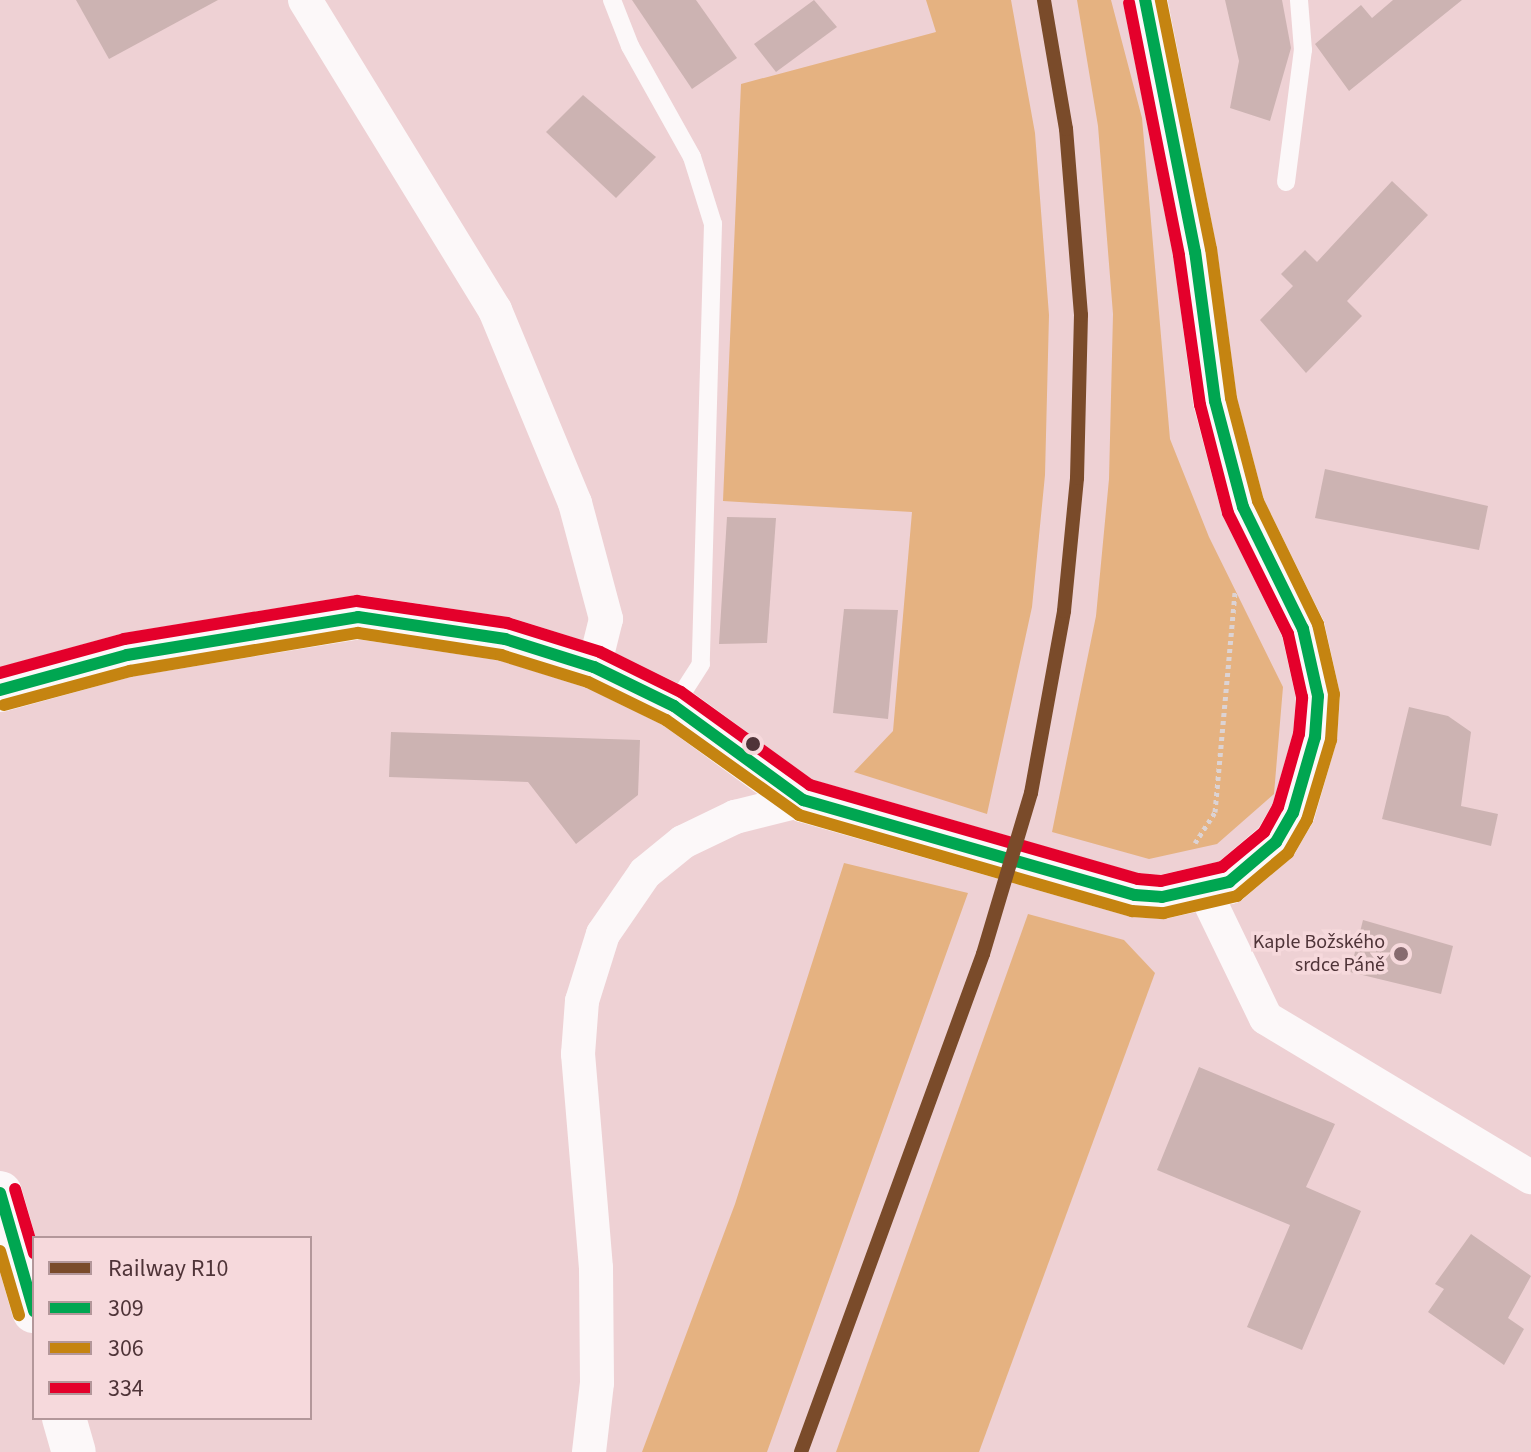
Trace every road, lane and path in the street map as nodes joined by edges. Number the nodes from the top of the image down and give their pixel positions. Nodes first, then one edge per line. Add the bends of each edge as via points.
1 (305, 0) edge
2 (612, 0) edge
3 (1145, 0) edge
4 (1299, 0) edge
5 (1286, 182) dead end
6 (1236, 583) dead end
7 (594, 667) junction
8 (0, 690) edge
9 (674, 706) junction
10 (821, 806) junction
11 (1167, 894) junction
12 (1531, 1177) edge
13 (0, 1193) edge
14 (32, 1304) edge
15 (65, 1420) edge
16 (74, 1452) edge
17 (589, 1452) edge

1 - 7 street via 495,310 575,503 606,619
2 - 9 lane via 630,46 692,157 713,224 701,664
3 - 11 street via 1195,252 1215,401 1243,507 1303,629 1318,696 1315,737 1293,813 1253,867
4 - 5 lane via 1303,50
6 - 11 path via 1215,812
7 - 8 street via 505,639 358,617 127,655
7 - 9 street
9 - 10 street
10 - 11 street
10 - 17 street via 735,817 683,842 645,873 603,934 582,1001 578,1054 596,1268 597,1383
11 - 12 street via 1266,1018
13 - 14 street
15 - 16 street

